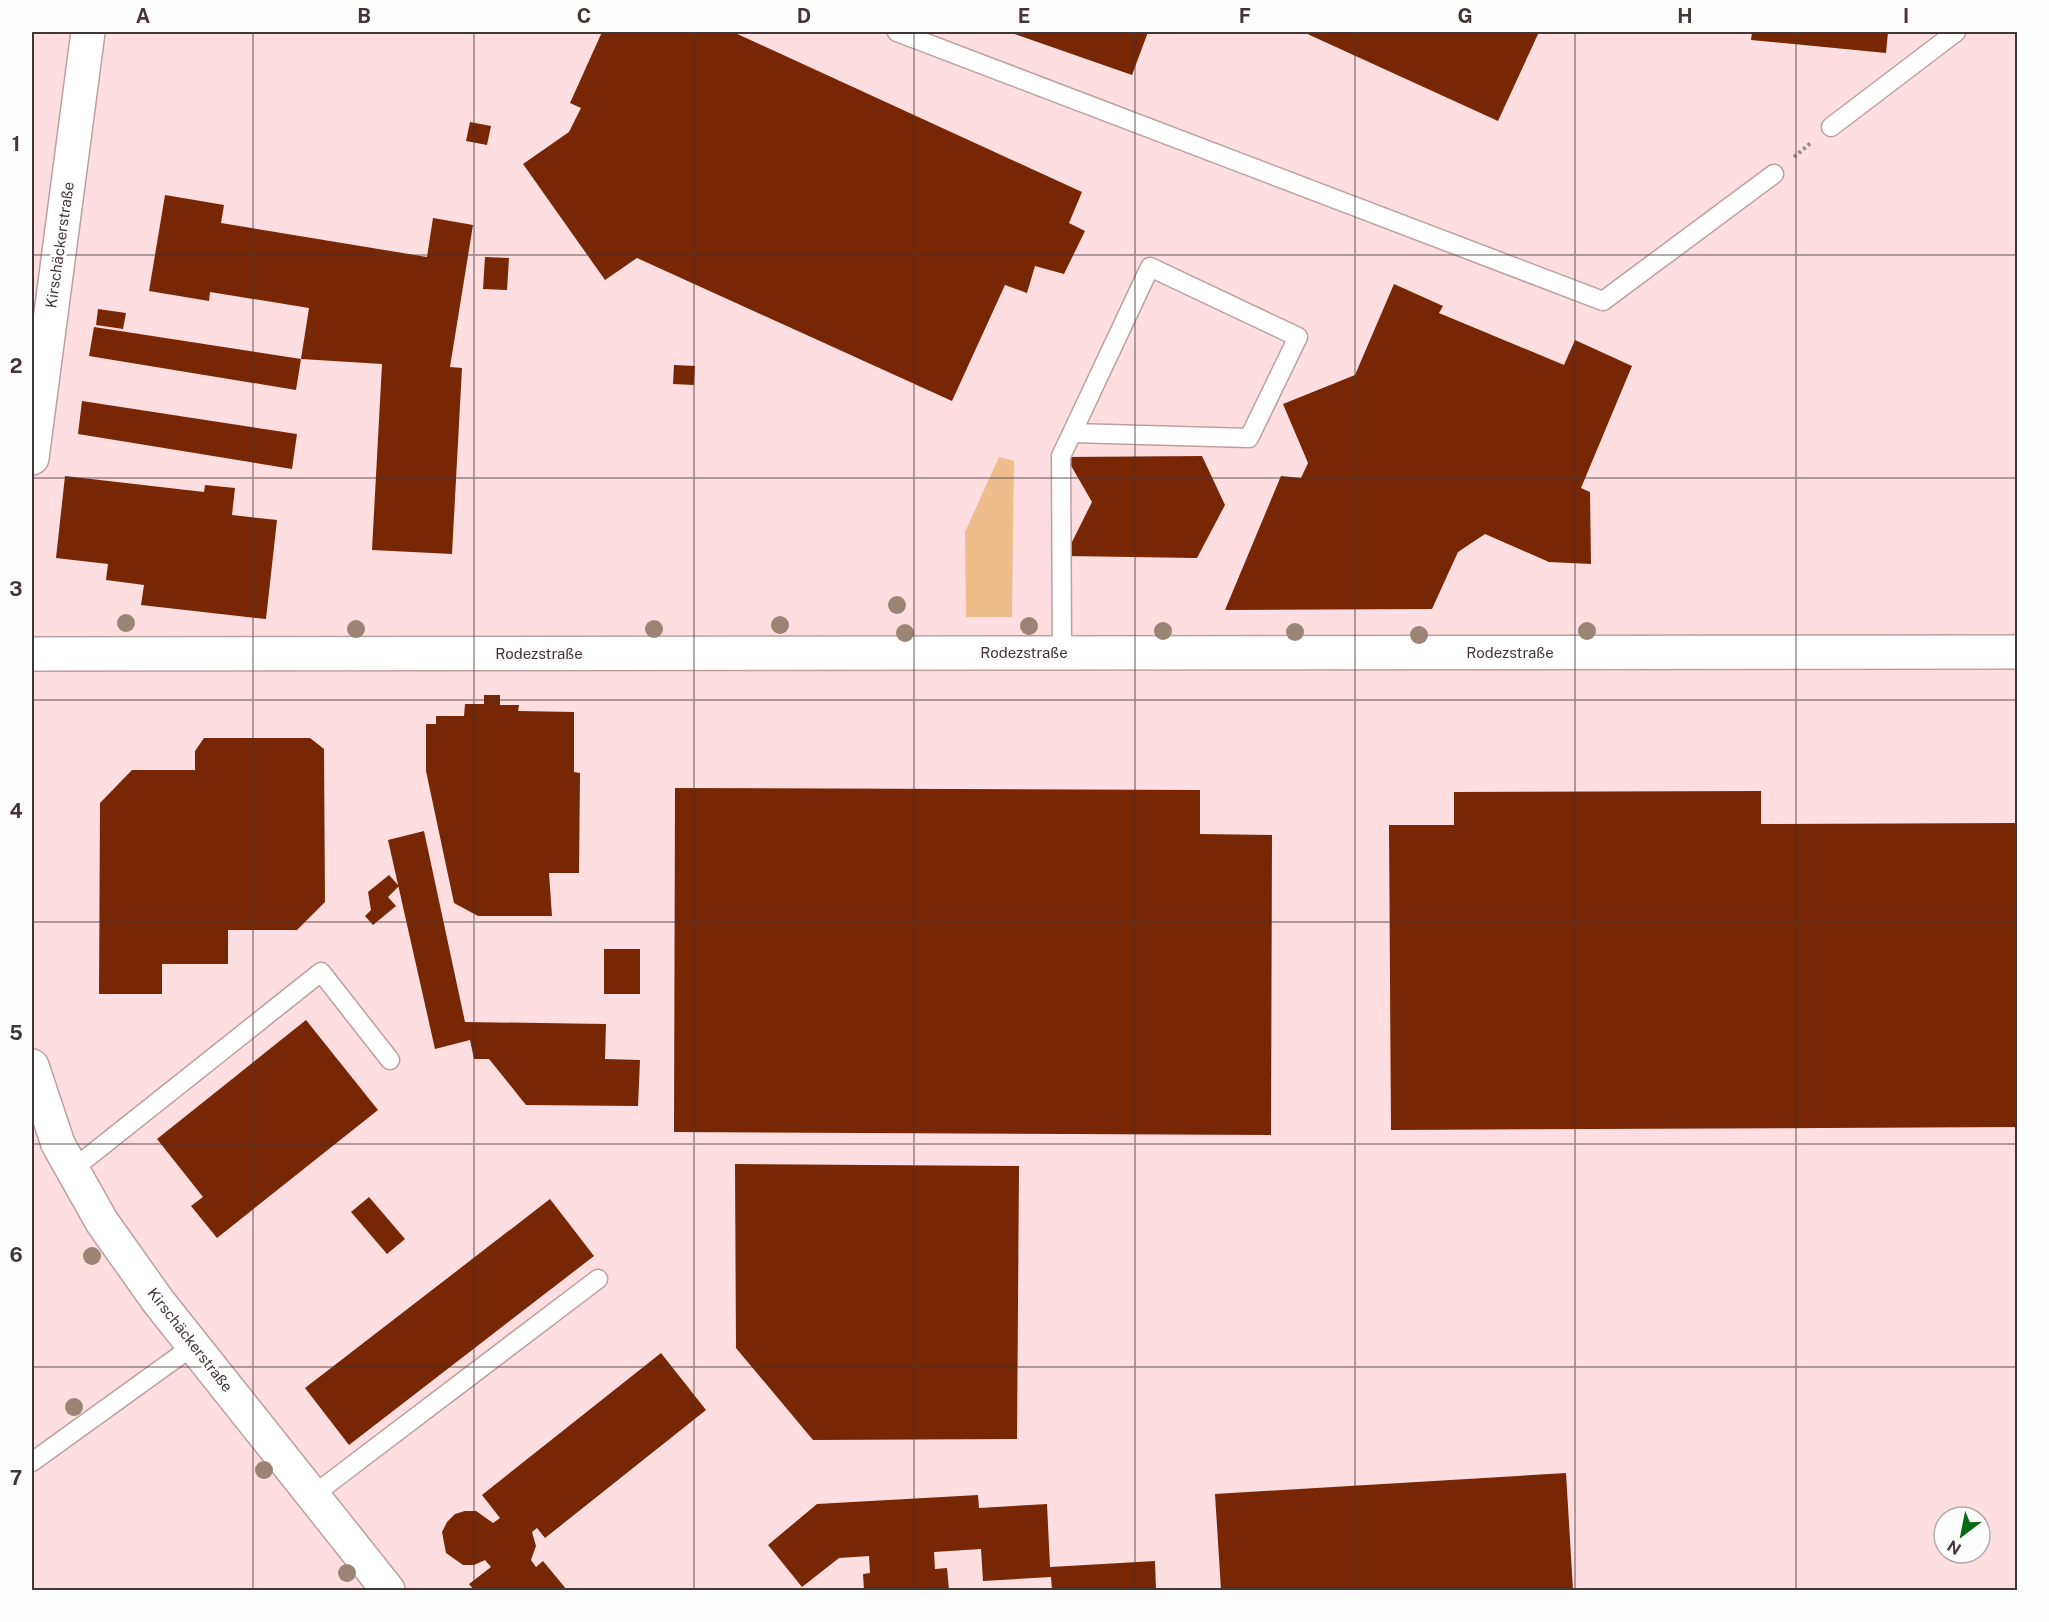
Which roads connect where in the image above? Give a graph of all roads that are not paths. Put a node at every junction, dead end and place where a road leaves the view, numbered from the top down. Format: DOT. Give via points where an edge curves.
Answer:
graph roads {
  1 [pos="88,32"];
  2 [pos="897,32"];
  3 [pos="1956,32"];
  4 [pos="1831,127"];
  5 [pos="1774,174"];
  6 [pos="1072,433"];
  7 [pos="32,458"];
  8 [pos="2018,652"];
  9 [pos="1062,653"];
  10 [pos="32,654"];
  11 [pos="390,1060"];
  12 [pos="32,1066"];
  13 [pos="73,1169"];
  14 [pos="598,1278"];
  15 [pos="193,1346"];
  16 [pos="32,1462"];
  17 [pos="312,1496"];
  18 [pos="388,1590"];
  1 -- 7 [label="street, Kirschäckerstraße"];
  2 -- 5 [label="lane" via="1603,301"];
  3 -- 4 [label="lane"];
  6 -- 6 [label="lane" via="1150,267 1299,337 1249,438"];
  6 -- 9 [label="lane" via="1061,456"];
  8 -- 9 [label="street, Rodezstraße"];
  9 -- 10 [label="street, Rodezstraße"];
  11 -- 13 [label="lane" via="321,972"];
  12 -- 13 [label="street, Kirschäckerstraße" via="58,1144"];
  13 -- 15 [label="street, Kirschäckerstraße" via="102,1222"];
  14 -- 17 [label="lane"];
  15 -- 16 [label="lane"];
  15 -- 17 [label="street, Kirschäckerstraße"];
  17 -- 18 [label="street, Kirschäckerstraße"];
}
